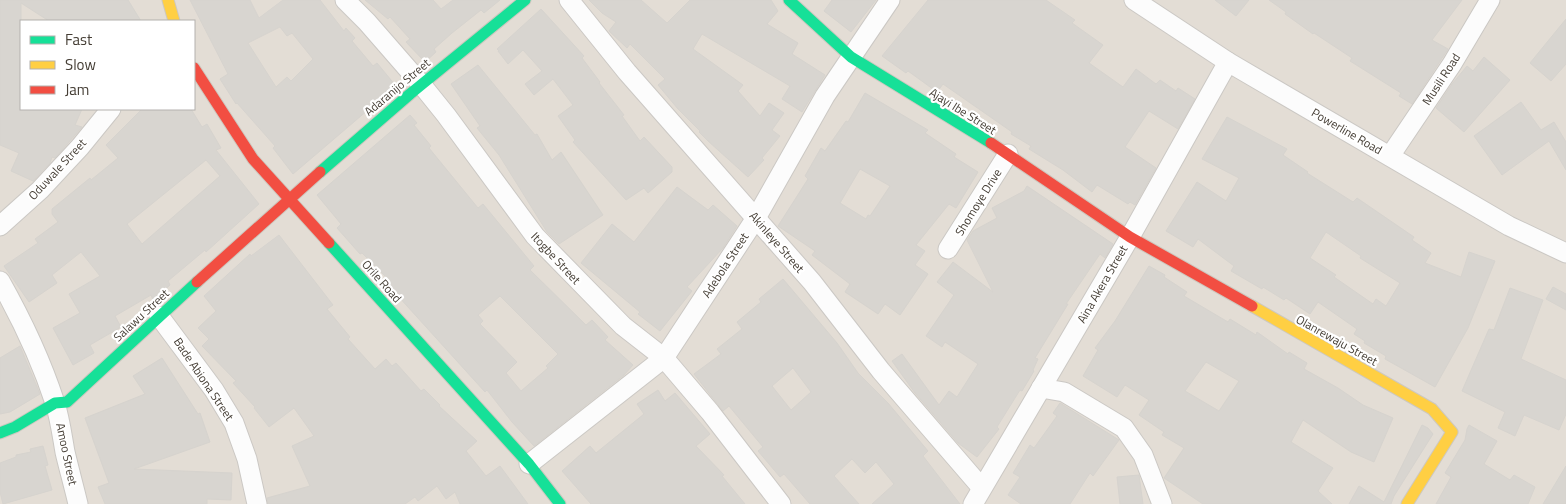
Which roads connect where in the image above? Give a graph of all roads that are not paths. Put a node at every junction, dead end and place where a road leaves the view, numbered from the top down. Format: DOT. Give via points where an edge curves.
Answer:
graph roads {
  1 [pos="168,0"];
  2 [pos="345,0"];
  3 [pos="525,0"];
  4 [pos="569,0"];
  5 [pos="788,0"];
  6 [pos="890,0"];
  7 [pos="1134,0"];
  8 [pos="1490,0"];
  9 [pos="174,20"];
  10 [pos="851,57"];
  11 [pos="1228,62"];
  12 [pos="195,70"];
  13 [pos="421,84"];
  14 [pos="110,110"];
  15 [pos="1008,154"];
  16 [pos="1390,156"];
  17 [pos="289,199"];
  18 [pos="756,218"];
  19 [pos="0,226"];
  20 [pos="1130,237"];
  21 [pos="948,249"];
  22 [pos="1566,253"];
  23 [pos="0,281"];
  24 [pos="160,316"];
  25 [pos="664,358"];
  26 [pos="1041,388"];
  27 [pos="55,403"];
  28 [pos="0,433"];
  29 [pos="529,464"];
  30 [pos="977,496"];
  31 [pos="78,504"];
  32 [pos="257,504"];
  33 [pos="560,504"];
  34 [pos="781,504"];
  35 [pos="1162,504"];
  36 [pos="1407,504"];
  1 -- 9 [label="street"];
  2 -- 13 [label="street, Itogbe Street"];
  3 -- 13 [label="street, Adaranijo Street"];
  4 -- 18 [label="street, Akinleye Street" via="627,72"];
  5 -- 10 [label="street, Ajayi Ibe Street"];
  6 -- 10 [label="street, Adebola Street"];
  7 -- 11 [label="street, Powerline Road"];
  8 -- 16 [label="street, Musili Road" via="1452,64"];
  10 -- 15 [label="street, Ajayi Ibe Street"];
  10 -- 18 [label="street, Adebola Street" via="825,96"];
  11 -- 16 [label="street, Powerline Road"];
  11 -- 20 [label="street, Aina Akera Street"];
  12 -- 17 [label="street, Orile Road" via="253,159"];
  13 -- 17 [label="street, Adaranijo Street"];
  13 -- 25 [label="street, Itogbe Street" via="535,236 623,326"];
  14 -- 19 [label="street, Oduwale Street" via="40,190"];
  15 -- 20 [label="street, Ajayi Ibe Street"];
  15 -- 21 [label="street, Shomoye Drive"];
  16 -- 22 [label="street, Powerline Road" via="1509,226"];
  17 -- 24 [label="street, Salawu Street"];
  17 -- 29 [label="street, Orile Road"];
  18 -- 25 [label="street, Adebola Street"];
  18 -- 30 [label="street, Akinleye Street" via="812,282"];
  20 -- 26 [label="street, Aina Akera Street"];
  20 -- 36 [label="street, Olanrewaju Street" via="1432,409 1452,432"];
  23 -- 27 [label="street, Amoo Street" via="19,315"];
  24 -- 27 [label="street, Salawu Street" via="79,392 66,402"];
  24 -- 32 [label="street, Bade Abiona Street" via="234,423"];
  25 -- 29 [label="street, Adebola Street"];
  25 -- 34 [label="street, Itogbe Street"];
  26 -- 30 [label="street, Aina Akera Street"];
  26 -- 35 [label="street" via="1064,392 1124,428 1143,455"];
  27 -- 28 [label="street, Salawu Street"];
  27 -- 31 [label="street, Amoo Street"];
  29 -- 33 [label="street, Orile Road"];
}
